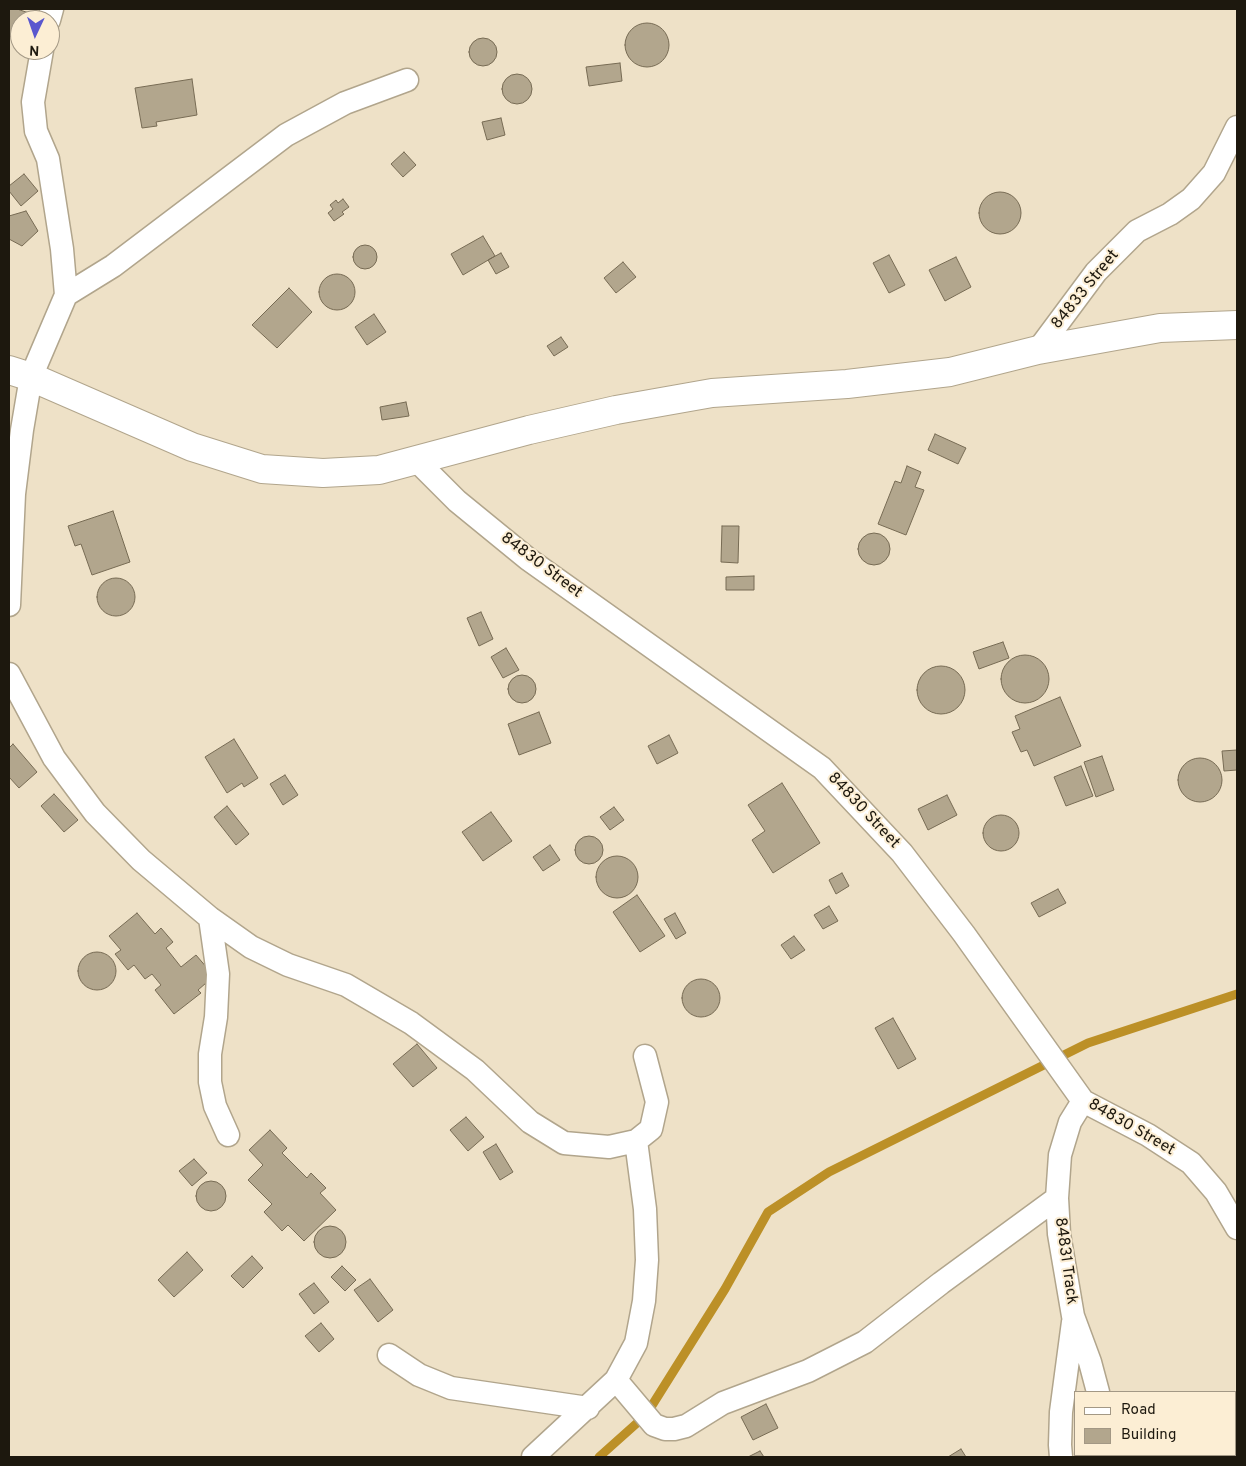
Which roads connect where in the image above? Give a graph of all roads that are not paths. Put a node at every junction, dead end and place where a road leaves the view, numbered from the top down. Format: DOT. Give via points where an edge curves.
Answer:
graph roads {
  1 [pos="40,60"];
  2 [pos="407,80"];
  3 [pos="1237,127"];
  4 [pos="66,295"];
  5 [pos="1237,325"];
  6 [pos="1038,350"];
  7 [pos="20,373"];
  8 [pos="416,460"];
  9 [pos="9,605"];
  10 [pos="9,674"];
  11 [pos="210,918"];
  12 [pos="646,1056"];
  13 [pos="1083,1101"];
  14 [pos="228,1135"];
  15 [pos="636,1141"];
  16 [pos="1057,1198"];
  17 [pos="1237,1228"];
  18 [pos="1073,1316"];
  19 [pos="389,1355"];
  20 [pos="616,1380"];
  21 [pos="1098,1391"];
  22 [pos="588,1408"];
  23 [pos="533,1457"];
  24 [pos="1061,1457"];
  1 -- 4 [label="street" via="33,102 36,131 48,159"];
  2 -- 4 [label="street" via="344,103 286,135 113,266"];
  3 -- 6 [label="street, 84833 Street" via="1214,173 1203,186 1170,214 1136,231 1096,272"];
  4 -- 7 [label="street"];
  5 -- 6 [label="street" via="1160,328"];
  6 -- 8 [label="street" via="950,372 847,384 712,393 616,410"];
  7 -- 8 [label="street" via="192,447 262,469 323,473 379,470"];
  7 -- 9 [label="street" via="22,430 14,494"];
  8 -- 13 [label="street, 84830 Street" via="457,501 528,559 822,768 902,853"];
  10 -- 11 [label="street" via="54,758 95,813 141,860"];
  11 -- 14 [label="street" via="218,974 210,1082 215,1106"];
  11 -- 15 [label="street" via="251,947 288,965 346,985 411,1023 475,1070 530,1122 564,1143 608,1147"];
  12 -- 15 [label="street" via="657,1102 651,1129"];
  13 -- 16 [label="street, 84831 Track" via="1070,1122 1060,1155"];
  13 -- 17 [label="street, 84830 Street" via="1148,1135 1190,1163 1216,1192"];
  15 -- 20 [label="street" via="646,1210 648,1260 636,1343"];
  16 -- 18 [label="street, 84831 Track" via="1059,1234"];
  16 -- 20 [label="street" via="865,1342 808,1371 722,1403 686,1426 665,1429 654,1425"];
  18 -- 21 [label="street, 84831 Track"];
  18 -- 24 [label="street" via="1061,1412"];
  19 -- 22 [label="street" via="419,1375 451,1388"];
  20 -- 22 [label="street"];
  22 -- 23 [label="street"];
}
